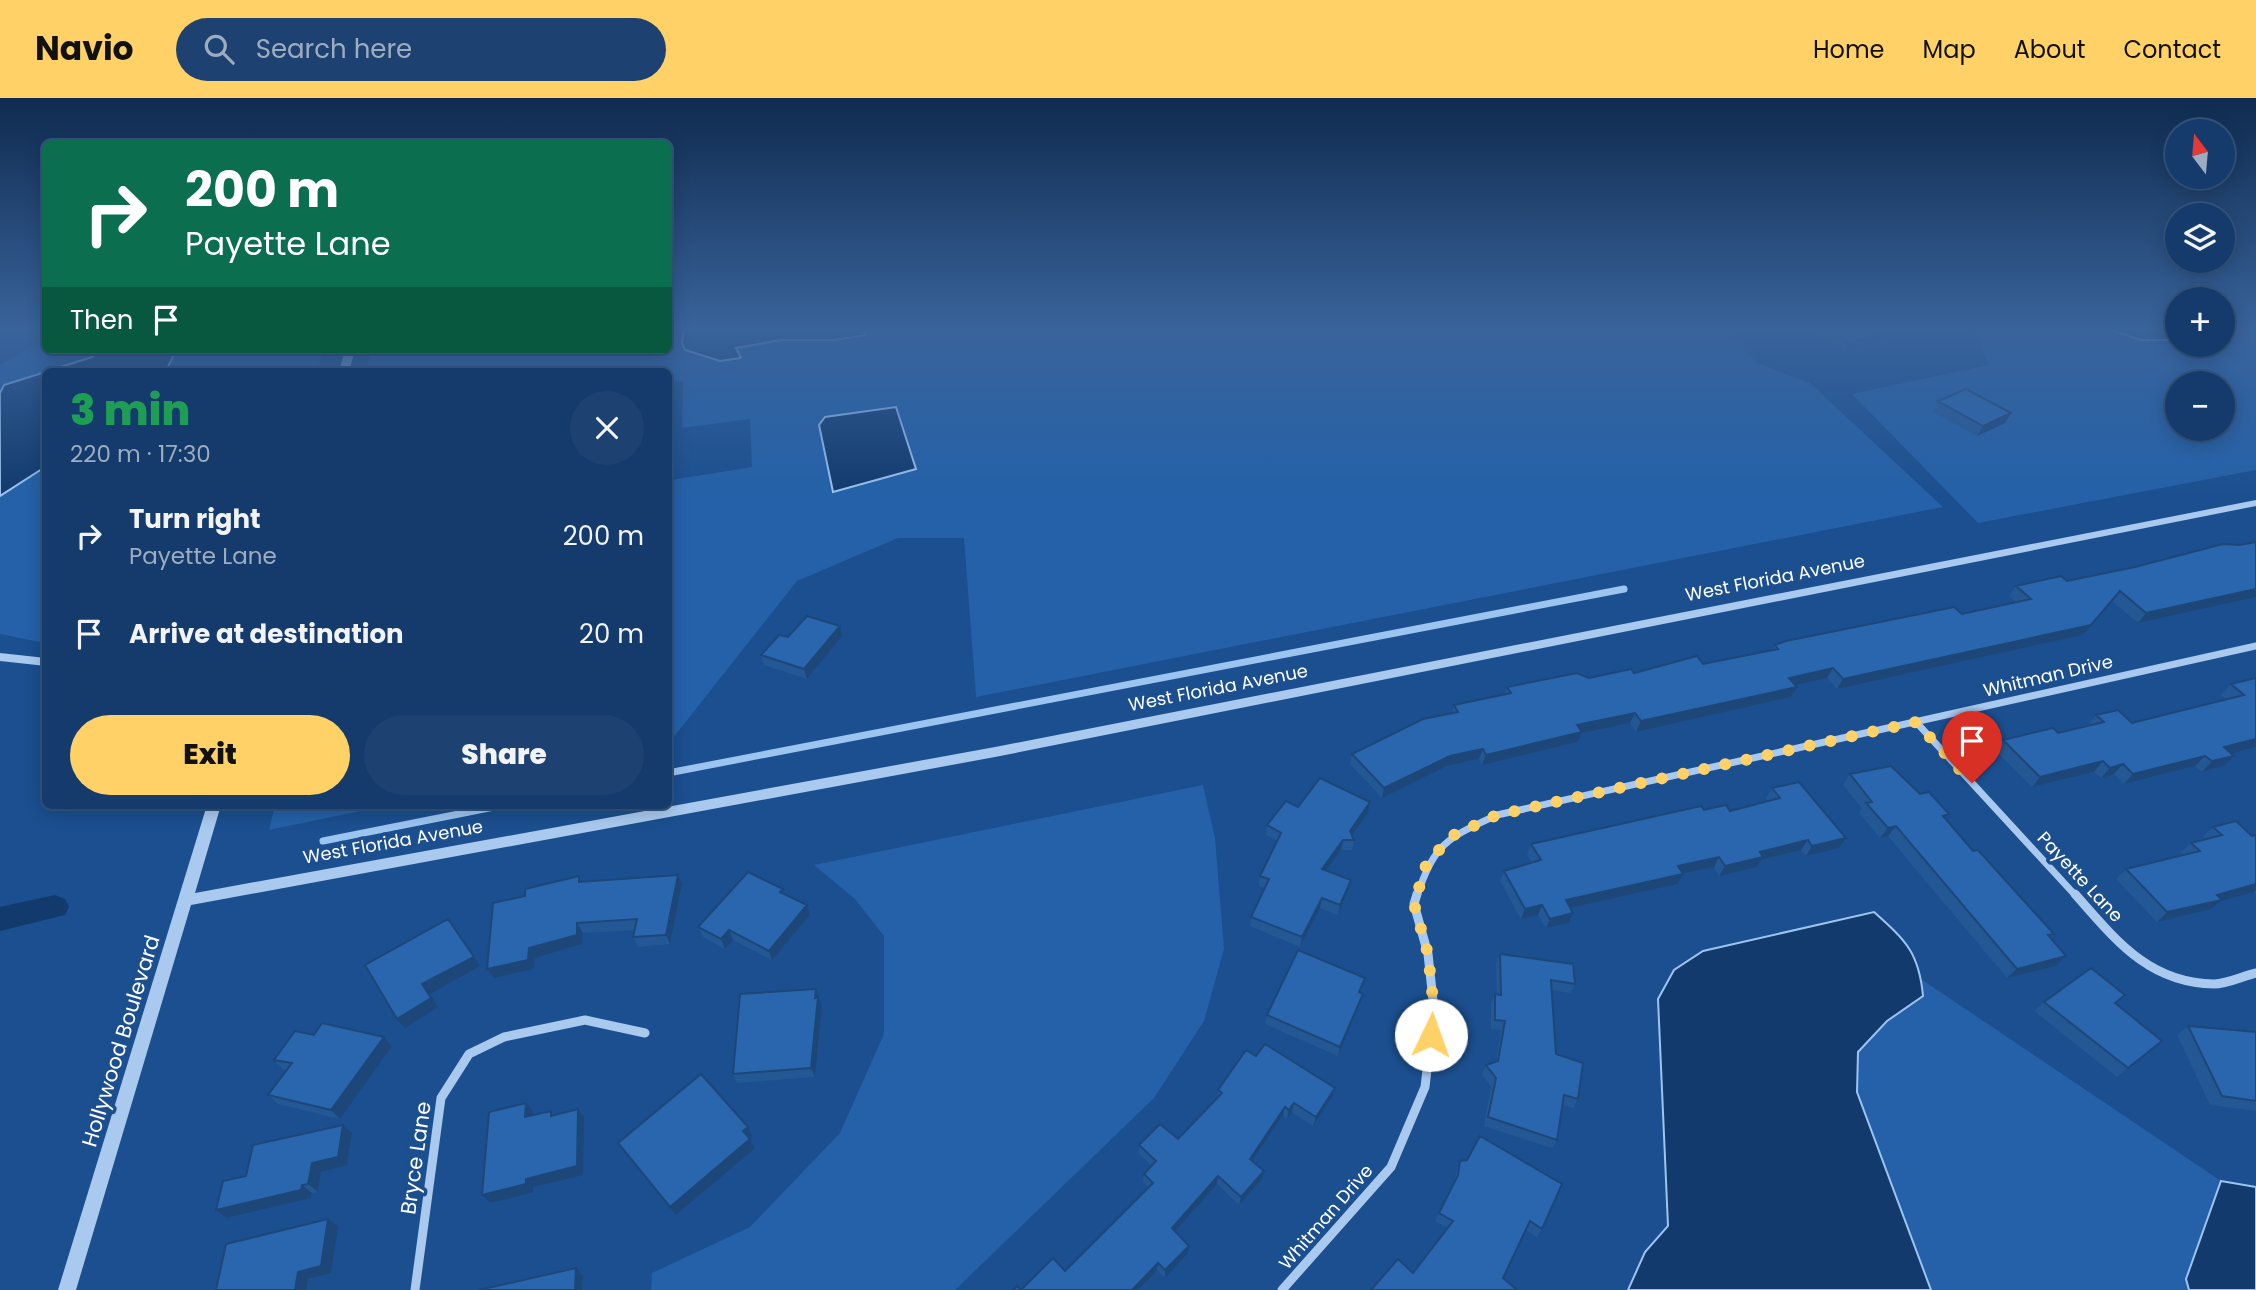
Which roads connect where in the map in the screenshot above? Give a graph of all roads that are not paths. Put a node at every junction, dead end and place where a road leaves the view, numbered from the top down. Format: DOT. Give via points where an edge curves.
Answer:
graph roads {
  1 [pos="2256,503"];
  2 [pos="2256,646"];
  3 [pos="0,657"];
  4 [pos="42,662"];
  5 [pos="1916,722"];
  6 [pos="213,809"];
  7 [pos="186,900"];
  8 [pos="2256,973"];
  9 [pos="645,1034"];
  10 [pos="67,1290"];
  11 [pos="415,1290"];
  12 [pos="1282,1290"];
  1 -- 7 [label="street, West Florida Avenue" via="995,752"];
  2 -- 5 [label="street, Whitman Drive"];
  3 -- 4 [label="street"];
  5 -- 8 [label="street, Payette Lane" via="2124,948 2164,976 2216,984"];
  5 -- 12 [label="street, Whitman Drive" via="1497,815 1454,835 1427,862 1414,904 1428,954 1434,1009 1425,1087 1391,1167"];
  6 -- 7 [label="street, Hollywood Boulevard"];
  7 -- 10 [label="street, Hollywood Boulevard"];
  9 -- 11 [label="street, Bryce Lane" via="585,1020 504,1037 469,1054 441,1098"];
}
